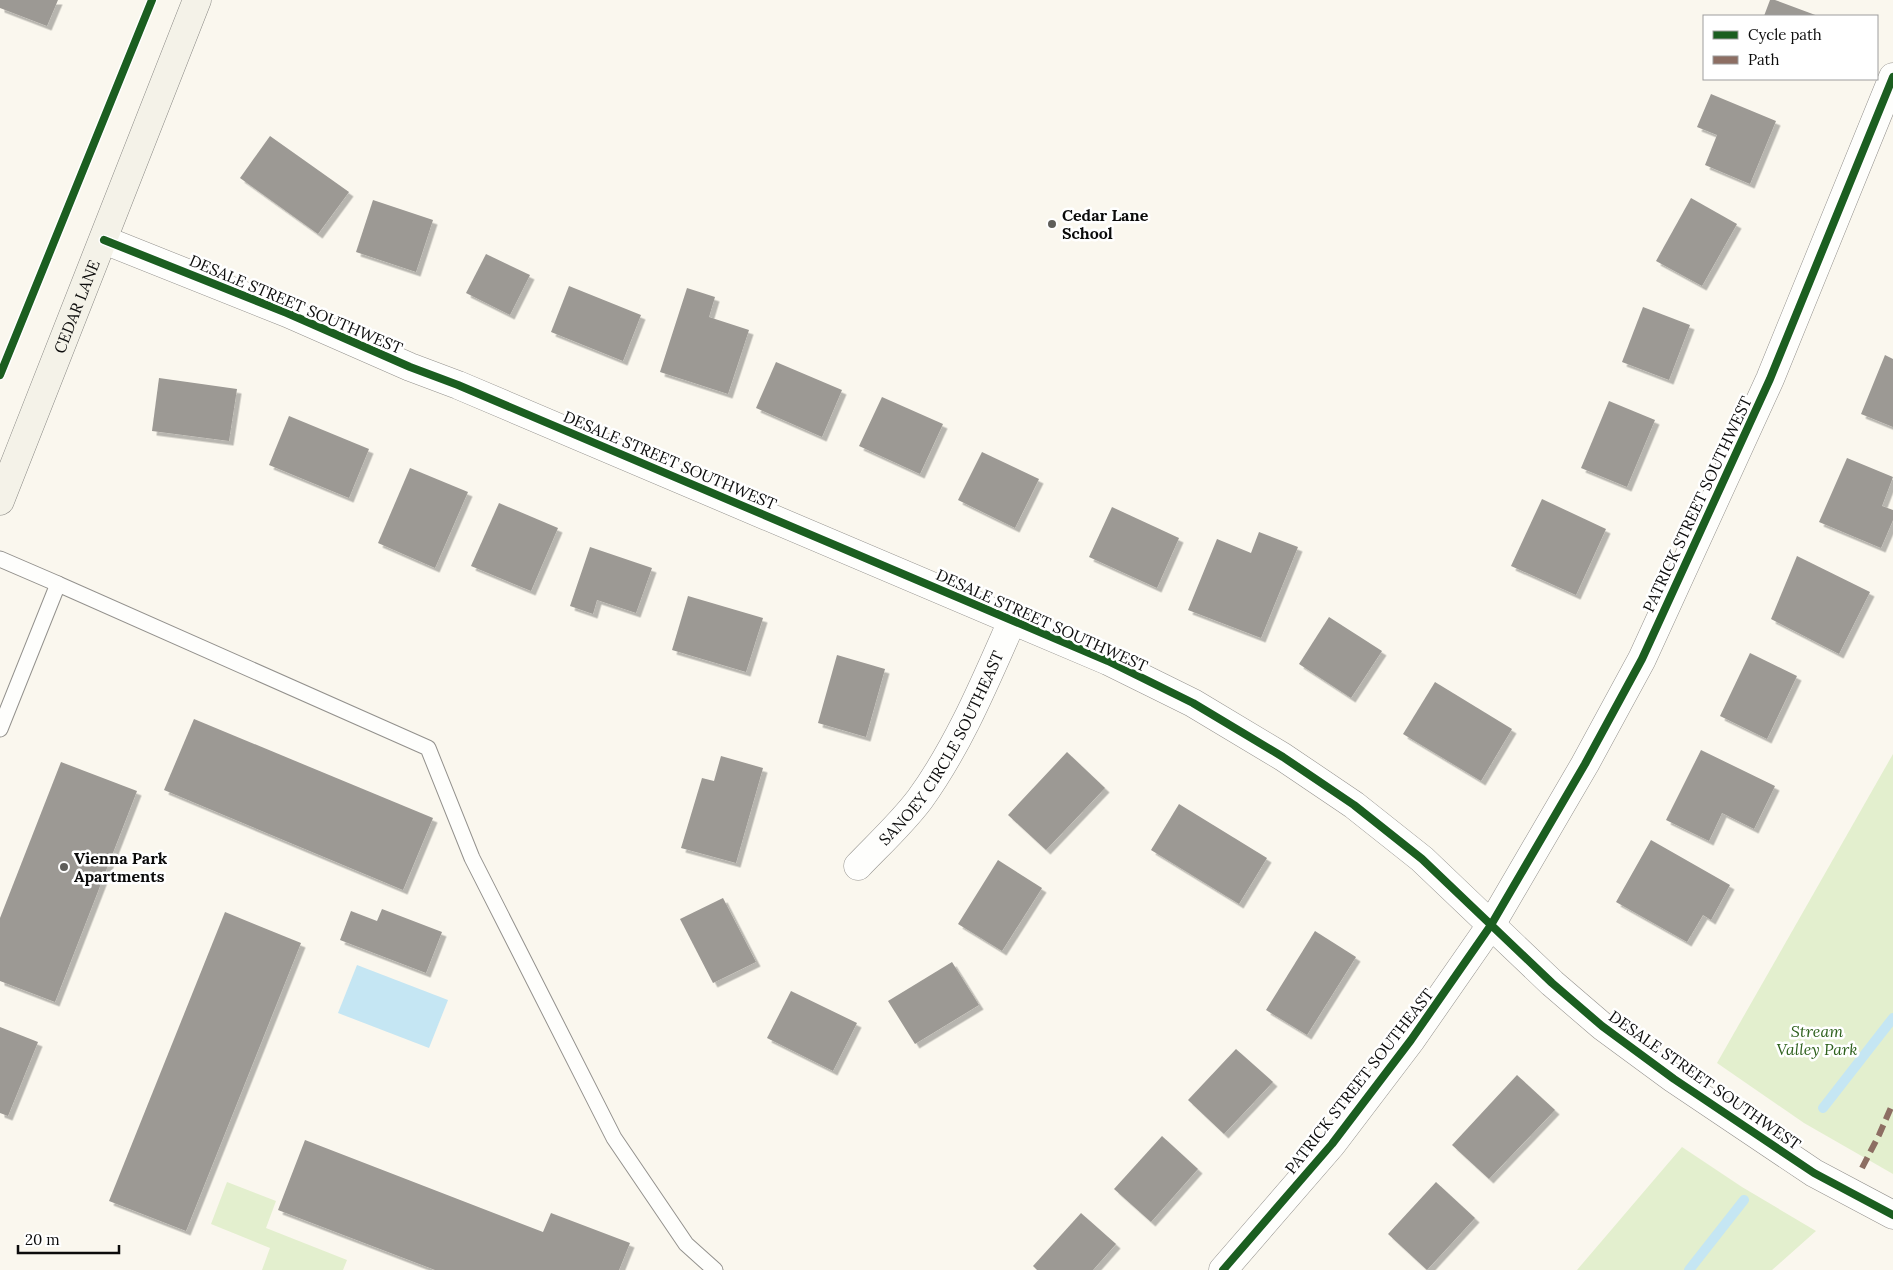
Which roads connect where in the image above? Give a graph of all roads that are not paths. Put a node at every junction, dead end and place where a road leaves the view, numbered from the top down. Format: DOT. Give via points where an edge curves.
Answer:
graph roads {
  1 [pos="198,0"];
  2 [pos="1893,77"];
  3 [pos="104,240"];
  4 [pos="0,501"];
  5 [pos="0,559"];
  6 [pos="58,584"];
  7 [pos="1012,621"];
  8 [pos="0,729"];
  9 [pos="858,866"];
  10 [pos="1492,925"];
  11 [pos="1893,1216"];
  12 [pos="715,1270"];
  13 [pos="1222,1270"];
  1 -- 3 [label="main road, CEDAR LANE"];
  2 -- 10 [label="street, PATRICK STREET SOUTHWEST" via="1770,379 1642,659"];
  3 -- 4 [label="main road, CEDAR LANE"];
  3 -- 7 [label="street, DESALE STREET SOUTHWEST" via="458,385"];
  5 -- 6 [label="lane"];
  6 -- 8 [label="lane"];
  6 -- 12 [label="lane" via="428,748 472,858 614,1138 686,1244"];
  7 -- 9 [label="street, SANOEY CIRCLE SOUTHEAST" via="950,754 919,800"];
  7 -- 10 [label="street, DESALE STREET SOUTHWEST" via="1108,661 1193,703 1283,757 1354,805 1422,859"];
  10 -- 11 [label="street, DESALE STREET SOUTHWEST" via="1602,1026 1674,1079 1814,1174"];
  10 -- 13 [label="street, PATRICK STREET SOUTHEAST" via="1332,1144"];
}
